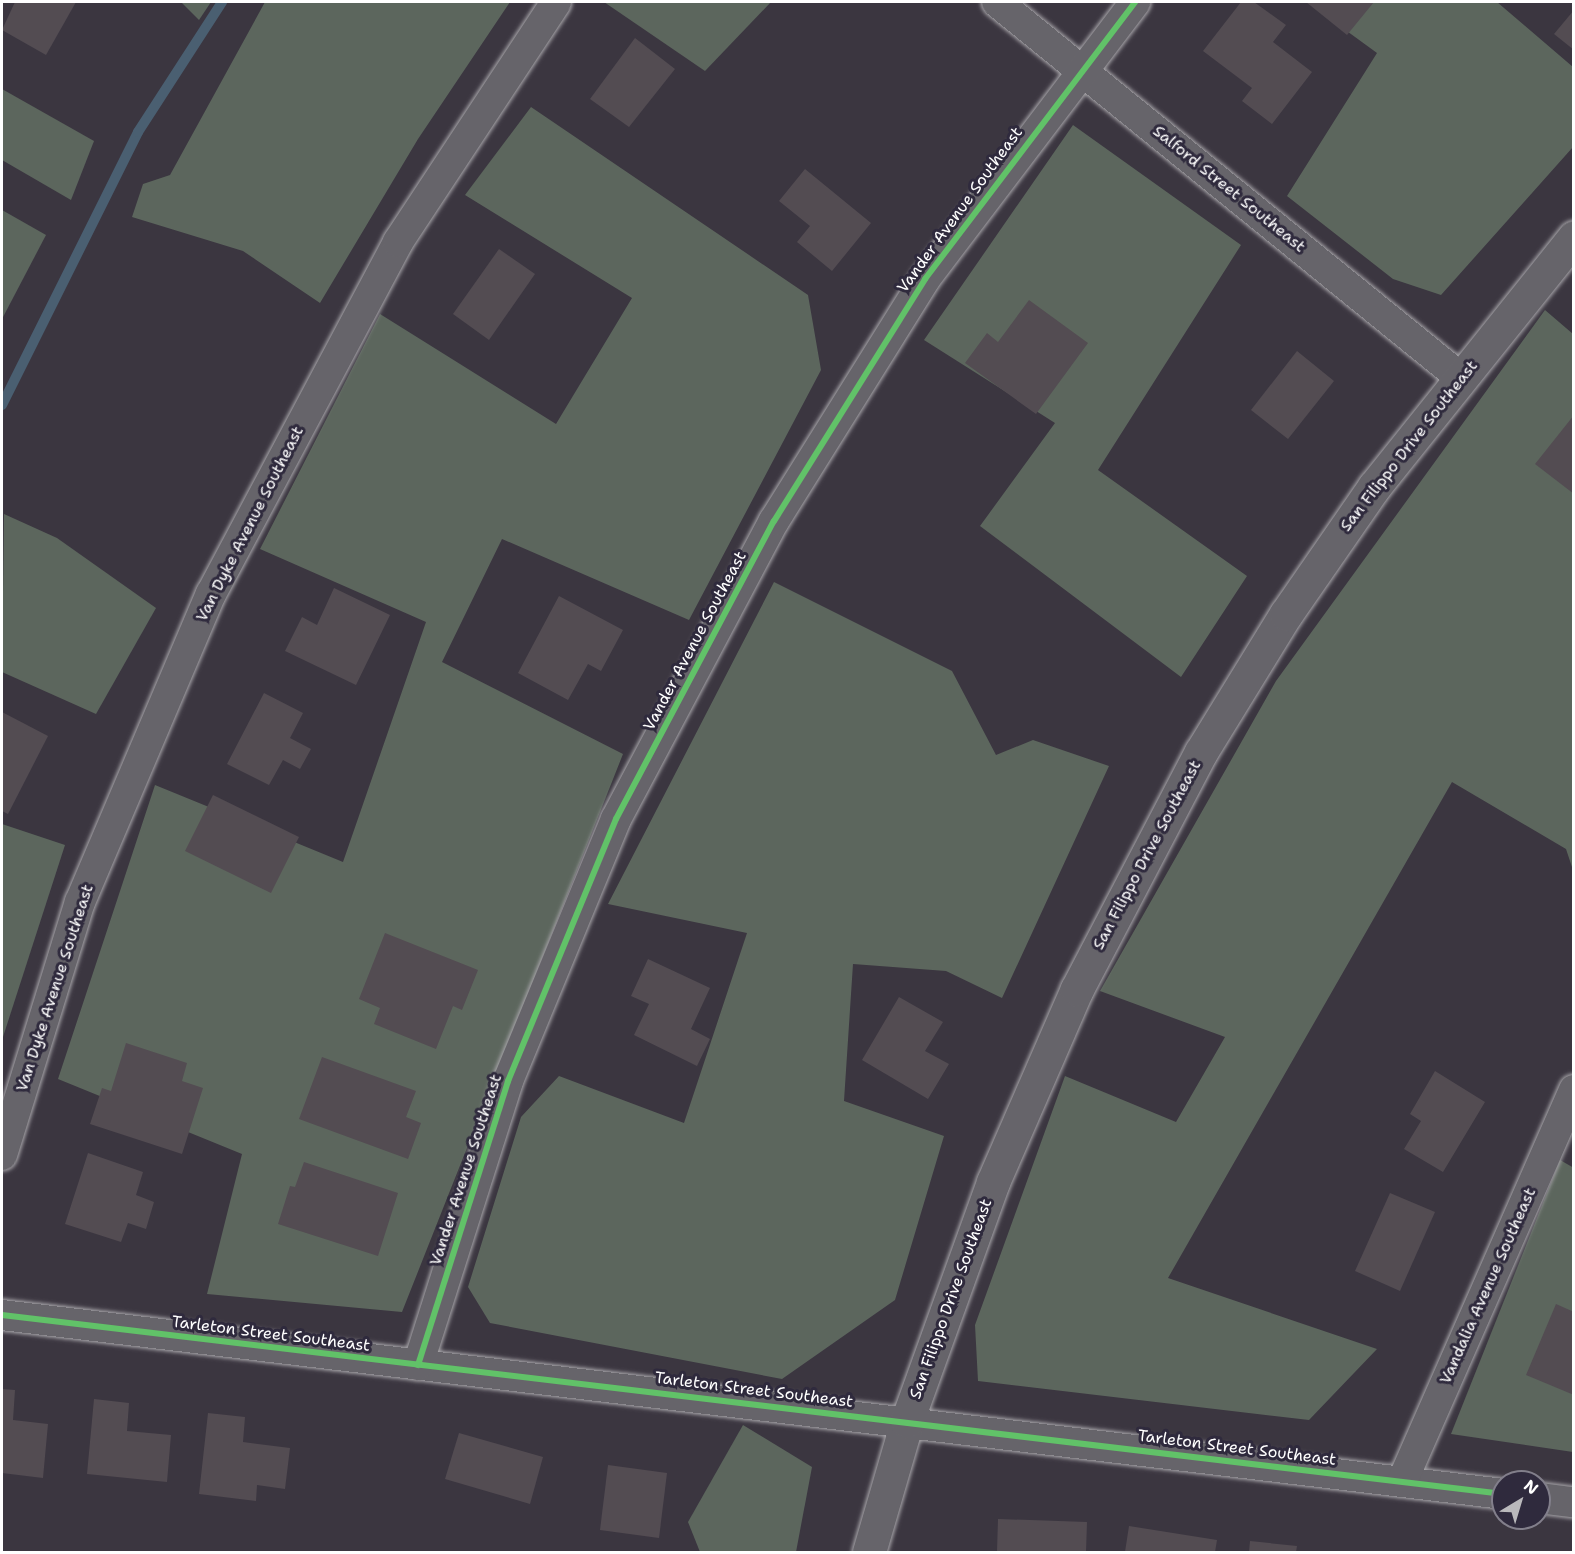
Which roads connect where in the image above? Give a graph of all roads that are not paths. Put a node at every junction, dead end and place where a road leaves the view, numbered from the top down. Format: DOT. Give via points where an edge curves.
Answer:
graph roads {
  1 [pos="556,2"];
  2 [pos="996,2"];
  3 [pos="1135,2"];
  4 [pos="1080,69"];
  5 [pos="1574,237"];
  6 [pos="1461,378"];
  7 [pos="1574,1090"];
  8 [pos="2,1155"];
  9 [pos="2,1315"];
  10 [pos="418,1365"];
  11 [pos="907,1421"];
  12 [pos="1401,1482"];
  13 [pos="1491,1493"];
  14 [pos="1551,1499"];
  15 [pos="1574,1502"];
  16 [pos="868,1552"];
  1 -- 8 [label="street, Van Dyke Avenue Southeast" via="398,242 211,594 80,902"];
  2 -- 4 [label="street, Salford Street Southeast"];
  3 -- 4 [label="street, Vander Avenue Southeast"];
  4 -- 6 [label="street, Salford Street Southeast"];
  4 -- 10 [label="street, Vander Avenue Southeast" via="925,279 774,521 616,819 508,1081"];
  5 -- 6 [label="street, San Filippo Drive Southeast"];
  6 -- 11 [label="street, San Filippo Drive Southeast" via="1374,487 1286,614 1201,752 1077,989 993,1182"];
  7 -- 12 [label="street, Vandalia Avenue Southeast"];
  9 -- 10 [label="street, Tarleton Street Southeast"];
  10 -- 11 [label="street, Tarleton Street Southeast"];
  11 -- 12 [label="street, Tarleton Street Southeast"];
  11 -- 16 [label="street, San Filippo Drive Southeast"];
  12 -- 13 [label="street, Tarleton Street Southeast"];
  14 -- 15 [label="street"];
}
